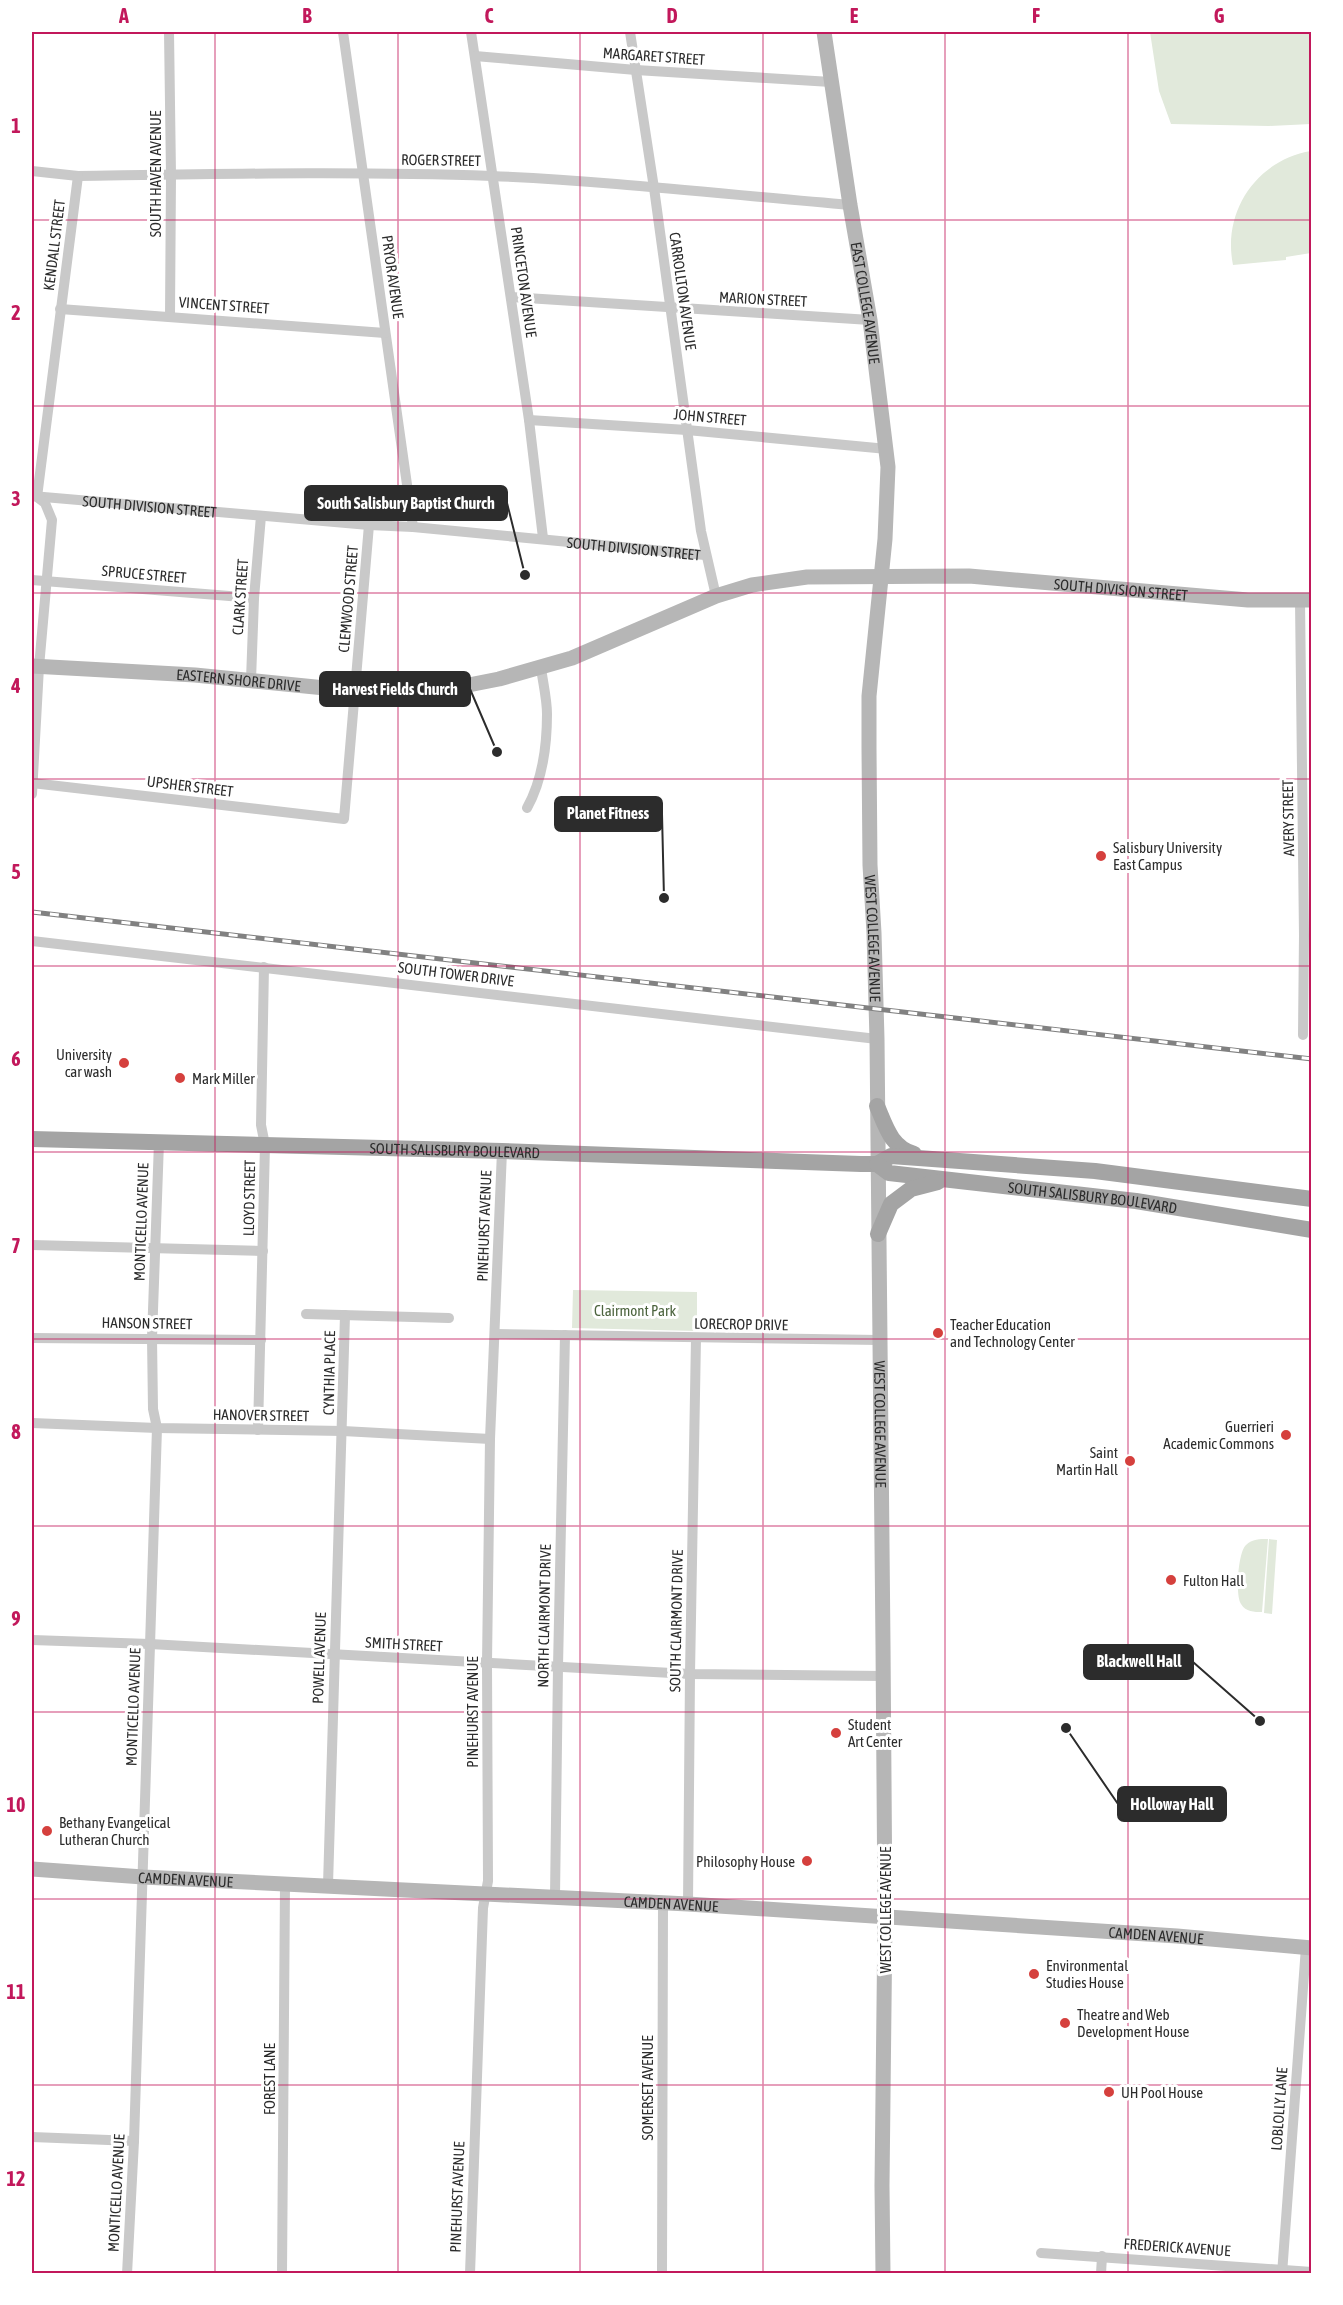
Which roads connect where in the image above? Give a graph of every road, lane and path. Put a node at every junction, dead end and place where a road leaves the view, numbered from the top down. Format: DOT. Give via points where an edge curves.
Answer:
graph roads {
  1 [pos="169,32"];
  2 [pos="343,32"];
  3 [pos="471,32"];
  4 [pos="630,32"];
  5 [pos="824,32"];
  6 [pos="475,56"];
  7 [pos="636,70"];
  8 [pos="831,82"];
  9 [pos="32,171"];
  10 [pos="364,173"];
  11 [pos="171,175"];
  12 [pos="78,176"];
  13 [pos="493,176"];
  14 [pos="654,188"];
  15 [pos="850,206"];
  16 [pos="511,297"];
  17 [pos="60,309"];
  18 [pos="670,309"];
  19 [pos="170,316"];
  20 [pos="870,320"];
  21 [pos="385,333"];
  22 [pos="529,420"];
  23 [pos="687,430"];
  24 [pos="887,449"];
  25 [pos="34,496"];
  26 [pos="261,516"];
  27 [pos="369,525"];
  28 [pos="413,526"];
  29 [pos="543,538"];
  30 [pos="705,555"];
  31 [pos="880,576"];
  32 [pos="32,580"];
  33 [pos="48,581"];
  34 [pos="716,596"];
  35 [pos="254,598"];
  36 [pos="1306,600"];
  37 [pos="35,667"];
  38 [pos="541,668"];
  39 [pos="251,681"];
  40 [pos="355,691"];
  41 [pos="32,783"];
  42 [pos="32,794"];
  43 [pos="527,808"];
  44 [pos="344,819"];
  45 [pos="1308,935"];
  46 [pos="32,941"];
  47 [pos="264,967"];
  48 [pos="1303,1035"];
  49 [pos="877,1039"];
  50 [pos="877,1106"];
  51 [pos="32,1139"];
  52 [pos="159,1142"];
  53 [pos="265,1145"];
  54 [pos="502,1151"];
  55 [pos="927,1158"];
  56 [pos="877,1164"];
  57 [pos="948,1180"];
  58 [pos="1216,1187"];
  59 [pos="1311,1199"];
  60 [pos="1137,1202"];
  61 [pos="1311,1230"];
  62 [pos="878,1234"];
  63 [pos="32,1245"];
  64 [pos="156,1248"];
  65 [pos="263,1251"];
  66 [pos="306,1314"];
  67 [pos="345,1316"];
  68 [pos="449,1318"];
  69 [pos="495,1335"];
  70 [pos="565,1335"];
  71 [pos="32,1338"];
  72 [pos="152,1338"];
  73 [pos="696,1338"];
  74 [pos="261,1340"];
  75 [pos="879,1340"];
  76 [pos="32,1423"];
  77 [pos="157,1428"];
  78 [pos="258,1430"];
  79 [pos="343,1431"];
  80 [pos="490,1439"];
  81 [pos="32,1640"];
  82 [pos="150,1644"];
  83 [pos="333,1655"];
  84 [pos="487,1663"];
  85 [pos="558,1667"];
  86 [pos="690,1674"];
  87 [pos="883,1676"];
  88 [pos="32,1869"];
  89 [pos="142,1877"];
  90 [pos="285,1884"];
  91 [pos="328,1885"];
  92 [pos="485,1894"];
  93 [pos="555,1897"];
  94 [pos="663,1903"];
  95 [pos="688,1904"];
  96 [pos="885,1916"];
  97 [pos="1309,1947"];
  98 [pos="32,2137"];
  99 [pos="134,2141"];
  100 [pos="1041,2253"];
  101 [pos="1102,2256"];
  102 [pos="1283,2272"];
  103 [pos="1311,2272"];
  104 [pos="127,2274"];
  105 [pos="282,2274"];
  106 [pos="470,2274"];
  107 [pos="662,2274"];
  108 [pos="883,2274"];
  109 [pos="1101,2274"];
  1 -- 11 [label="street, SOUTH HAVEN AVENUE"];
  2 -- 10 [label="street, PRYOR AVENUE"];
  3 -- 6 [label="street, PRINCETON AVENUE"];
  4 -- 7 [label="street, CARROLLTON AVENUE"];
  5 -- 8 [label="street, EAST COLLEGE AVENUE"];
  6 -- 7 [label="street, MARGARET STREET"];
  6 -- 13 [label="street, PRINCETON AVENUE"];
  7 -- 8 [label="street, MARGARET STREET"];
  7 -- 14 [label="street, CARROLLTON AVENUE"];
  8 -- 15 [label="street, EAST COLLEGE AVENUE"];
  9 -- 12 [label="street, ROGER STREET"];
  10 -- 11 [label="street, ROGER STREET"];
  10 -- 13 [label="street, ROGER STREET"];
  10 -- 21 [label="street, PRYOR AVENUE"];
  11 -- 12 [label="street, ROGER STREET"];
  11 -- 19 [label="street, SOUTH HAVEN AVENUE"];
  12 -- 17 [label="street, KENDALL STREET"];
  13 -- 14 [label="street, ROGER STREET"];
  13 -- 16 [label="street, PRINCETON AVENUE"];
  14 -- 15 [label="street, ROGER STREET"];
  14 -- 18 [label="street, CARROLLTON AVENUE"];
  15 -- 20 [label="street, EAST COLLEGE AVENUE"];
  16 -- 18 [label="street, MARION STREET"];
  16 -- 22 [label="street, PRINCETON AVENUE"];
  17 -- 19 [label="street, VINCENT STREET"];
  17 -- 25 [label="street, KENDALL STREET"];
  18 -- 20 [label="street, MARION STREET"];
  18 -- 23 [label="street, CARROLLTON AVENUE"];
  19 -- 21 [label="street, VINCENT STREET"];
  20 -- 24 [label="street, EAST COLLEGE AVENUE"];
  21 -- 28 [label="street, PRYOR AVENUE"];
  22 -- 23 [label="street, JOHN STREET"];
  22 -- 29 [label="street, PRINCETON AVENUE"];
  23 -- 24 [label="street, JOHN STREET"];
  23 -- 30 [label="street, CARROLLTON AVENUE"];
  24 -- 31 [label="street, EAST COLLEGE AVENUE"];
  25 -- 26 [label="street, SOUTH DIVISION STREET"];
  25 -- 33 [label="street" via="45,503 52,520"];
  26 -- 27 [label="street, SOUTH DIVISION STREET"];
  26 -- 35 [label="street, CLARK STREET"];
  27 -- 28 [label="street, SOUTH DIVISION STREET"];
  27 -- 40 [label="street, CLEMWOOD STREET"];
  28 -- 29 [label="street, SOUTH DIVISION STREET"];
  29 -- 30 [label="street, SOUTH DIVISION STREET"];
  30 -- 34 [label="street, SOUTH DIVISION STREET"];
  31 -- 34 [label="street, SOUTH DIVISION STREET" via="807,577 752,585"];
  31 -- 36 [label="street, SOUTH DIVISION STREET" via="969,576 1248,600"];
  31 -- 49 [label="street, WEST COLLEGE AVENUE" via="869,696"];
  32 -- 33 [label="street, SPRUCE STREET"];
  33 -- 35 [label="street, SPRUCE STREET"];
  33 -- 37 [label="street"];
  34 -- 38 [label="street, EASTERN SHORE DRIVE"];
  35 -- 39 [label="street, CLARK STREET"];
  36 -- 45 [label="street, AVERY STREET"];
  37 -- 39 [label="street, EASTERN SHORE DRIVE"];
  37 -- 41 [label="street"];
  38 -- 40 [label="street, EASTERN SHORE DRIVE" via="433,692"];
  38 -- 43 [label="street" via="547,713 543,757 538,784"];
  39 -- 40 [label="street, EASTERN SHORE DRIVE"];
  40 -- 44 [label="street, CLEMWOOD STREET"];
  41 -- 42 [label="street"];
  41 -- 44 [label="street, UPSHER STREET"];
  45 -- 48 [label="street, AVERY STREET"];
  46 -- 47 [label="street, SOUTH TOWER DRIVE"];
  47 -- 49 [label="street, SOUTH TOWER DRIVE"];
  47 -- 53 [label="street, LLOYD STREET" via="261,1125"];
  49 -- 50 [label="street, WEST COLLEGE AVENUE"];
  50 -- 55 [label="main road" via="897,1146"];
  50 -- 56 [label="street, WEST COLLEGE AVENUE"];
  51 -- 52 [label="main road, SOUTH SALISBURY BOULEVARD"];
  52 -- 53 [label="main road, SOUTH SALISBURY BOULEVARD"];
  52 -- 64 [label="street, MONTICELLO AVENUE"];
  53 -- 54 [label="main road, SOUTH SALISBURY BOULEVARD"];
  53 -- 65 [label="street, LLOYD STREET"];
  54 -- 56 [label="main road, SOUTH SALISBURY BOULEVARD"];
  54 -- 69 [label="street, PINEHURST AVENUE"];
  55 -- 56 [label="main road, SOUTH SALISBURY BOULEVARD" via="891,1156"];
  55 -- 58 [label="main road, SOUTH SALISBURY BOULEVARD" via="1095,1171"];
  56 -- 57 [label="main road, SOUTH SALISBURY BOULEVARD" via="889,1173"];
  56 -- 62 [label="street, WEST COLLEGE AVENUE"];
  57 -- 60 [label="main road, SOUTH SALISBURY BOULEVARD"];
  57 -- 62 [label="main road" via="911,1189 891,1204"];
  58 -- 59 [label="main road, SOUTH SALISBURY BOULEVARD"];
  58 -- 60 [label="main road" via="1191,1194 1146,1188 1138,1191"];
  60 -- 61 [label="main road, SOUTH SALISBURY BOULEVARD"];
  62 -- 75 [label="street, WEST COLLEGE AVENUE"];
  63 -- 64 [label="street"];
  64 -- 65 [label="street"];
  64 -- 72 [label="street, MONTICELLO AVENUE"];
  65 -- 74 [label="street, LLOYD STREET"];
  66 -- 67 [label="street, CYNTHIA PLACE"];
  67 -- 68 [label="street, CYNTHIA PLACE"];
  67 -- 79 [label="street, CYNTHIA PLACE"];
  69 -- 70 [label="street, LORECROP DRIVE"];
  69 -- 80 [label="street, PINEHURST AVENUE"];
  70 -- 73 [label="street, LORECROP DRIVE"];
  70 -- 85 [label="street, NORTH CLAIRMONT DRIVE"];
  71 -- 72 [label="street, HANSON STREET"];
  72 -- 74 [label="street, HANSON STREET"];
  72 -- 77 [label="street, MONTICELLO AVENUE"];
  73 -- 75 [label="street, LORECROP DRIVE"];
  73 -- 86 [label="street, SOUTH CLAIRMONT DRIVE"];
  74 -- 78 [label="street, LLOYD STREET"];
  75 -- 87 [label="street, WEST COLLEGE AVENUE"];
  76 -- 77 [label="street, HANOVER STREET"];
  77 -- 78 [label="street, HANOVER STREET"];
  77 -- 82 [label="street, MONTICELLO AVENUE"];
  78 -- 79 [label="street, HANOVER STREET"];
  79 -- 80 [label="street, HANOVER STREET"];
  79 -- 83 [label="street, POWELL AVENUE"];
  80 -- 84 [label="street, PINEHURST AVENUE"];
  81 -- 82 [label="street, SMITH STREET"];
  82 -- 83 [label="street, SMITH STREET"];
  82 -- 89 [label="street, MONTICELLO AVENUE"];
  83 -- 84 [label="street, SMITH STREET"];
  83 -- 91 [label="street, POWELL AVENUE"];
  84 -- 85 [label="street, SMITH STREET"];
  84 -- 92 [label="street, PINEHURST AVENUE"];
  85 -- 86 [label="street, SMITH STREET"];
  85 -- 93 [label="street, NORTH CLAIRMONT DRIVE"];
  86 -- 87 [label="street, SMITH STREET"];
  86 -- 95 [label="street, SOUTH CLAIRMONT DRIVE"];
  87 -- 96 [label="street, WEST COLLEGE AVENUE"];
  88 -- 89 [label="street, CAMDEN AVENUE"];
  89 -- 90 [label="street, CAMDEN AVENUE"];
  89 -- 99 [label="street, MONTICELLO AVENUE"];
  90 -- 91 [label="street, CAMDEN AVENUE"];
  90 -- 105 [label="street, FOREST LANE"];
  91 -- 92 [label="street, CAMDEN AVENUE"];
  92 -- 93 [label="street, CAMDEN AVENUE"];
  92 -- 106 [label="street, PINEHURST AVENUE"];
  93 -- 94 [label="street, CAMDEN AVENUE"];
  94 -- 95 [label="street, CAMDEN AVENUE"];
  94 -- 107 [label="street, SOMERSET AVENUE"];
  95 -- 96 [label="street, CAMDEN AVENUE"];
  96 -- 97 [label="street, CAMDEN AVENUE"];
  96 -- 108 [label="street, WEST COLLEGE AVENUE"];
  97 -- 102 [label="street, LOBLOLLY LANE"];
  98 -- 99 [label="street"];
  99 -- 104 [label="street, MONTICELLO AVENUE"];
  100 -- 101 [label="street, FREDERICK AVENUE"];
  101 -- 102 [label="street, FREDERICK AVENUE"];
  101 -- 109 [label="street"];
  102 -- 103 [label="street, FREDERICK AVENUE"];
}
